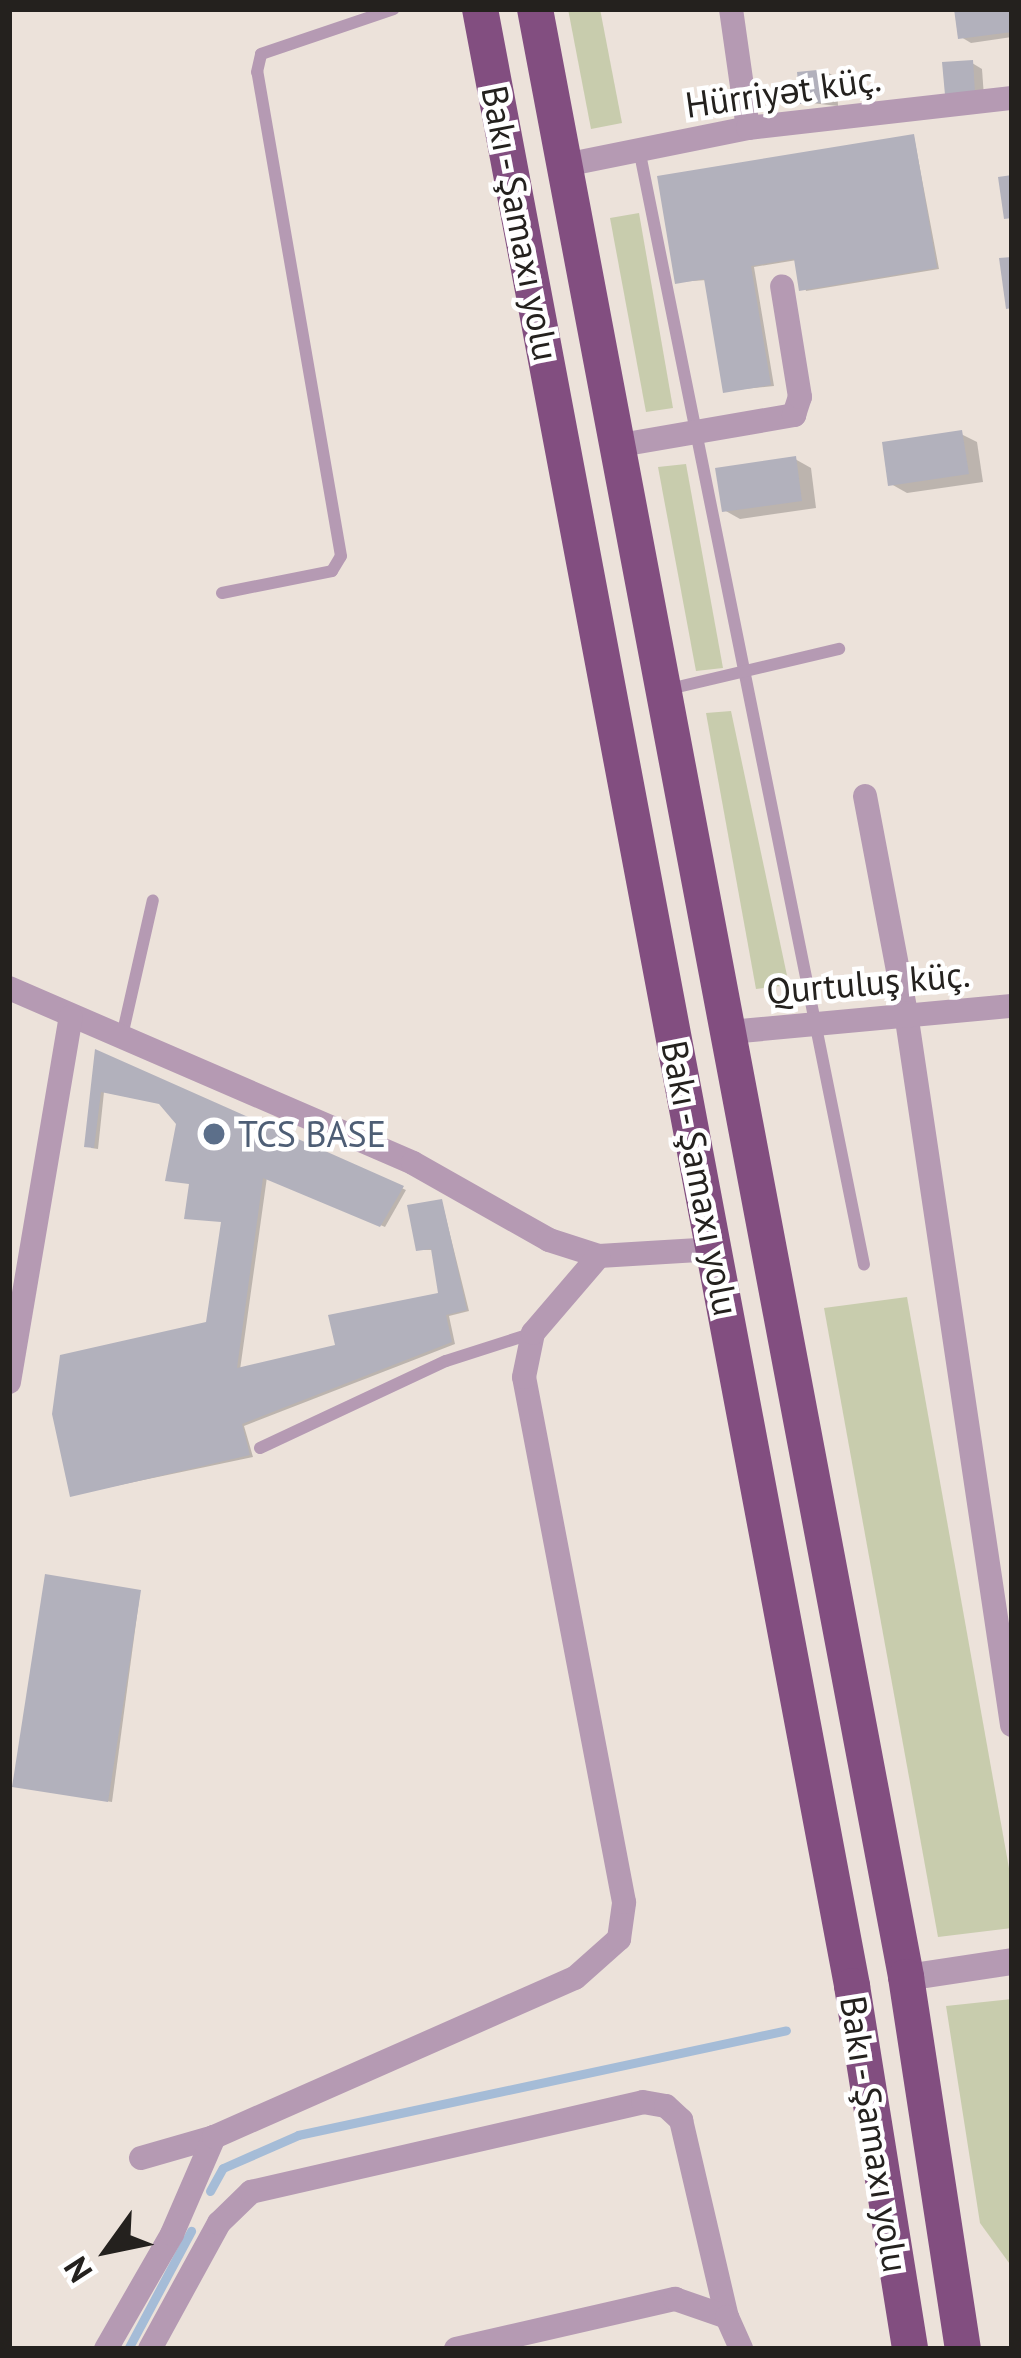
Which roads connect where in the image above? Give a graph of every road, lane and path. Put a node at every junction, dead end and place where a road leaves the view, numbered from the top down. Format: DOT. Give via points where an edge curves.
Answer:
graph roads {
  1 [pos="394,9"];
  2 [pos="480,9"];
  3 [pos="535,9"];
  4 [pos="731,9"];
  5 [pos="1012,98"];
  6 [pos="748,128"];
  7 [pos="639,148"];
  8 [pos="565,165"];
  9 [pos="782,286"];
  10 [pos="695,434"];
  11 [pos="615,446"];
  12 [pos="222,593"];
  13 [pos="839,649"];
  14 [pos="749,675"];
  15 [pos="664,690"];
  16 [pos="865,796"];
  17 [pos="152,900"];
  18 [pos="9,988"];
  19 [pos="1012,1006"];
  20 [pos="906,1013"];
  21 [pos="71,1017"];
  22 [pos="814,1020"];
  23 [pos="730,1032"];
  24 [pos="122,1036"];
  25 [pos="715,1249"];
  26 [pos="599,1256"];
  27 [pos="864,1265"];
  28 [pos="533,1333"];
  29 [pos="9,1382"];
  30 [pos="260,1448"];
  31 [pos="1012,1724"];
  32 [pos="1012,1961"];
  33 [pos="906,1977"];
  34 [pos="214,2137"];
  35 [pos="141,2158"];
  36 [pos="185,2207"];
  37 [pos="219,2223"];
  38 [pos="727,2317"];
  39 [pos="106,2349"];
  40 [pos="150,2349"];
  41 [pos="456,2349"];
  42 [pos="741,2349"];
  43 [pos="910,2349"];
  44 [pos="963,2349"];
  1 -- 12 [label="lane" via="261,54 257,72 341,556 332,571"];
  2 -- 25 [label="highway, Bakı - Şamaxı yolu"];
  3 -- 8 [label="highway, Bakı - Şamaxı yolu"];
  4 -- 6 [label="street"];
  5 -- 6 [label="street, Hürriyət küç."];
  6 -- 7 [label="street, Hürriyət küç."];
  7 -- 8 [label="street, Hürriyət küç."];
  7 -- 10 [label="lane"];
  8 -- 11 [label="highway, Bakı - Şamaxı yolu"];
  9 -- 10 [label="street" via="800,397 794,415"];
  10 -- 11 [label="street"];
  10 -- 14 [label="lane"];
  11 -- 15 [label="highway, Bakı - Şamaxı yolu"];
  13 -- 14 [label="lane"];
  14 -- 15 [label="lane"];
  14 -- 22 [label="lane"];
  15 -- 23 [label="highway, Bakı - Şamaxı yolu"];
  16 -- 20 [label="street"];
  17 -- 24 [label="lane"];
  18 -- 21 [label="street"];
  19 -- 20 [label="street, Qurtuluş küç."];
  20 -- 22 [label="street, Qurtuluş küç."];
  20 -- 31 [label="street"];
  21 -- 24 [label="street"];
  21 -- 29 [label="street"];
  22 -- 23 [label="street, Qurtuluş küç."];
  22 -- 27 [label="lane"];
  23 -- 33 [label="highway, Bakı - Şamaxı yolu"];
  24 -- 26 [label="street" via="413,1163 549,1240"];
  25 -- 26 [label="street"];
  25 -- 43 [label="highway, Bakı - Şamaxı yolu"];
  26 -- 28 [label="street"];
  28 -- 30 [label="lane" via="446,1361"];
  28 -- 34 [label="street" via="524,1377 623,1903 619,1939 575,1978"];
  32 -- 33 [label="street"];
  33 -- 44 [label="highway, Bakı - Şamaxı yolu"];
  34 -- 35 [label="street"];
  34 -- 36 [label="street"];
  36 -- 37 [label="street"];
  36 -- 39 [label="street"];
  37 -- 38 [label="street" via="272,2182 643,2102 666,2106 681,2120"];
  37 -- 40 [label="street"];
  38 -- 41 [label="street" via="674,2299"];
  38 -- 42 [label="street"];
}
